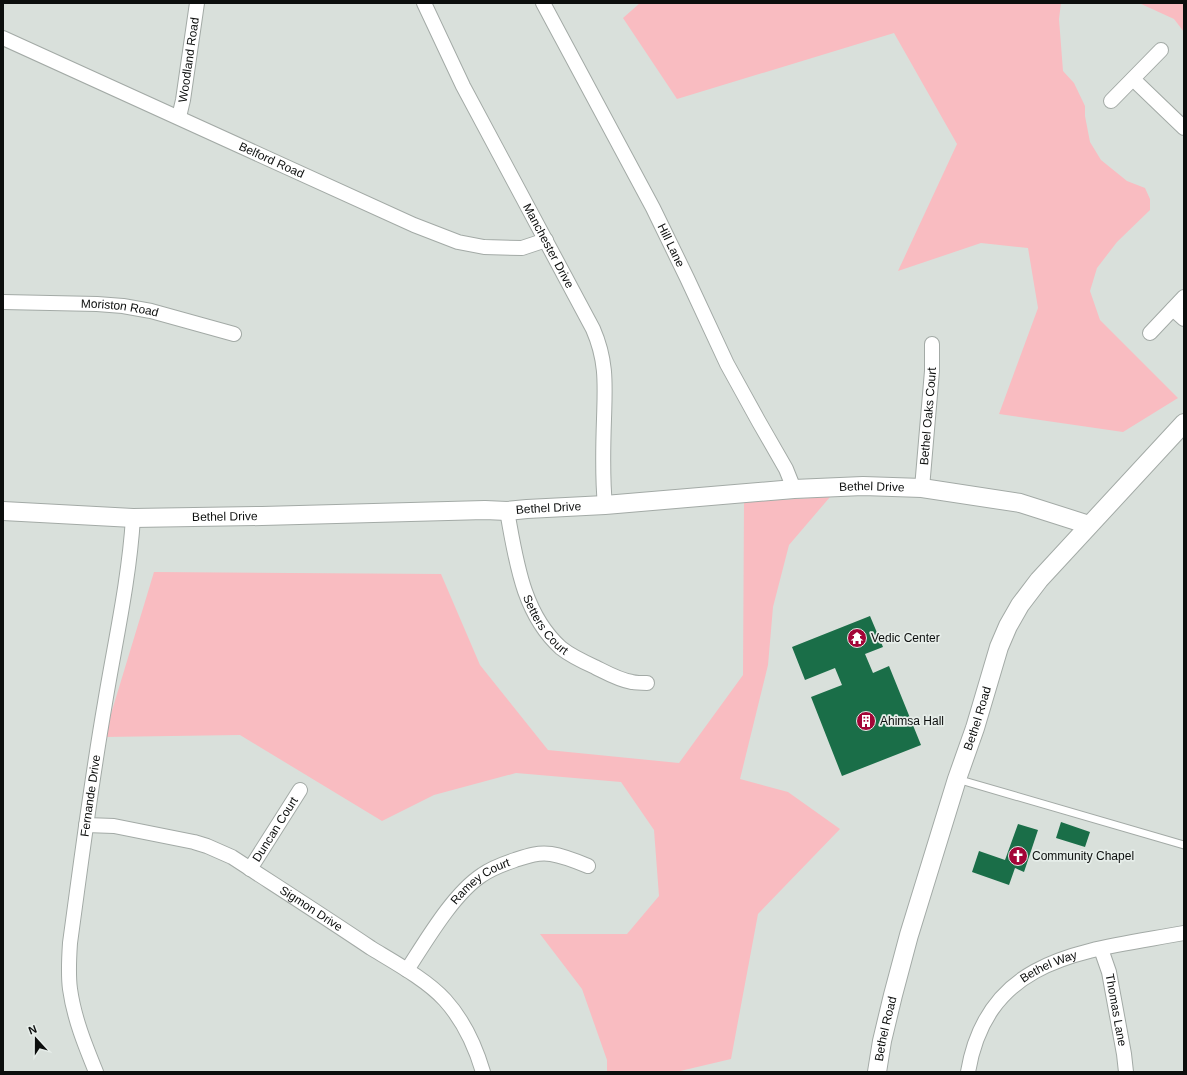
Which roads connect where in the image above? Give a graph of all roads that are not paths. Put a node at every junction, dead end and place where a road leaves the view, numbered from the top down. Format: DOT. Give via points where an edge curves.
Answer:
graph roads {
  1 [pos="197,3"];
  2 [pos="424,3"];
  3 [pos="543,3"];
  4 [pos="3,38"];
  5 [pos="1160,50"];
  6 [pos="1133,79"];
  7 [pos="1111,102"];
  8 [pos="179,117"];
  9 [pos="1184,128"];
  10 [pos="546,240"];
  11 [pos="1184,297"];
  12 [pos="3,302"];
  13 [pos="1173,309"];
  14 [pos="1184,319"];
  15 [pos="1150,333"];
  16 [pos="234,334"];
  17 [pos="932,344"];
  18 [pos="1184,423"];
  19 [pos="922,488"];
  20 [pos="794,489"];
  21 [pos="605,505"];
  22 [pos="3,511"];
  23 [pos="507,511"];
  24 [pos="133,518"];
  25 [pos="1089,526"];
  26 [pos="647,683"];
  27 [pos="957,779"];
  28 [pos="300,790"];
  29 [pos="86,825"];
  30 [pos="1184,845"];
  31 [pos="588,866"];
  32 [pos="250,869"];
  33 [pos="1184,933"];
  34 [pos="1101,949"];
  35 [pos="407,970"];
  36 [pos="96,1072"];
  37 [pos="483,1072"];
  38 [pos="876,1072"];
  39 [pos="968,1072"];
  40 [pos="1126,1072"];
  1 -- 8 [label="street, Woodland Road"];
  2 -- 10 [label="street, Manchester Drive" via="463,86"];
  3 -- 20 [label="street, Hill Lane" via="653,208 727,364 786,469"];
  4 -- 8 [label="street, Belford Road"];
  5 -- 6 [label="street"];
  6 -- 7 [label="street"];
  6 -- 9 [label="street"];
  8 -- 10 [label="street, Belford Road" via="414,225 458,242 484,247 522,248"];
  10 -- 21 [label="street, Manchester Drive" via="593,329 602,354 605,376 602,480"];
  11 -- 13 [label="street"];
  12 -- 16 [label="street, Moriston Road" via="123,306"];
  13 -- 14 [label="street"];
  13 -- 15 [label="street"];
  17 -- 19 [label="street, Bethel Oaks Court"];
  18 -- 25 [label="street, Bethel Road"];
  19 -- 20 [label="street, Bethel Drive" via="863,486"];
  19 -- 25 [label="street, Bethel Drive" via="1020,503"];
  20 -- 21 [label="street, Bethel Drive"];
  21 -- 23 [label="street, Bethel Drive"];
  22 -- 24 [label="street, Bethel Drive"];
  23 -- 24 [label="street, Bethel Drive"];
  23 -- 26 [label="street, Setters Court" via="524,589 534,613 551,637 577,659 619,679"];
  24 -- 29 [label="street, Fernande Drive" via="128,573"];
  25 -- 27 [label="street, Bethel Road" via="1039,580 1008,626 999,646"];
  27 -- 30 [label="lane"];
  27 -- 38 [label="street, Bethel Road" via="909,935"];
  28 -- 32 [label="street, Duncan Court"];
  29 -- 32 [label="street, Sigmon Drive" via="114,826 194,842 232,857"];
  29 -- 36 [label="street, Fernande Drive" via="69,966 75,1015"];
  31 -- 35 [label="street, Ramey Court" via="564,856 535,854 490,870 465,889"];
  32 -- 35 [label="street, Sigmon Drive"];
  33 -- 34 [label="street, Bethel Way"];
  34 -- 39 [label="street, Bethel Way" via="1049,964 1010,989 984,1022"];
  34 -- 40 [label="street, Thomas Lane" via="1109,972"];
  35 -- 37 [label="street, Sigmon Drive" via="439,994 458,1016 471,1039"];
}
